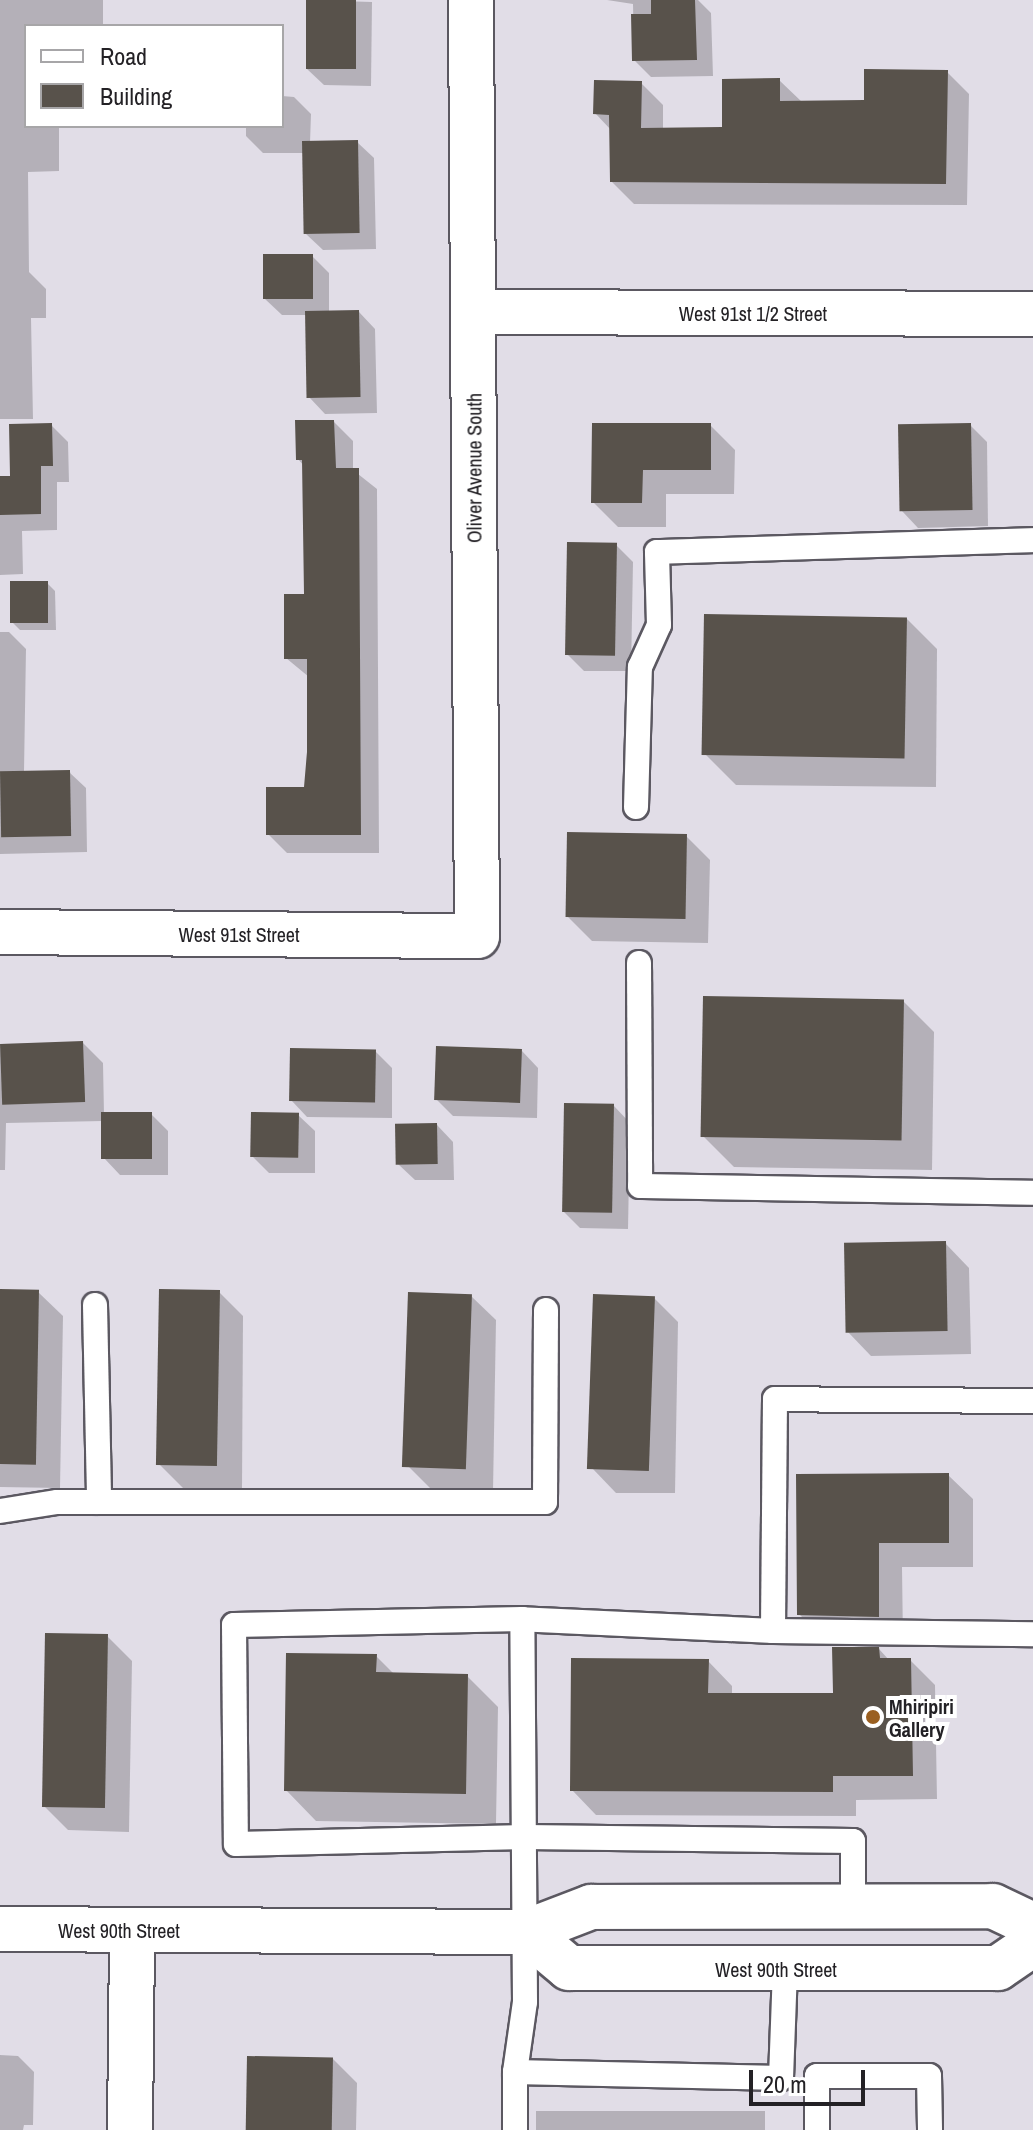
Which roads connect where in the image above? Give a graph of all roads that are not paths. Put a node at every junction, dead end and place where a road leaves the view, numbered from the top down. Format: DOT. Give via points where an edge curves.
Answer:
graph roads {
  1 [pos="471,0"];
  2 [pos="474,312"];
  3 [pos="1033,314"];
  4 [pos="1033,540"];
  5 [pos="636,807"];
  6 [pos="0,932"];
  7 [pos="477,936"];
  8 [pos="639,963"];
  9 [pos="1033,1193"];
  10 [pos="95,1305"];
  11 [pos="546,1310"];
  12 [pos="1033,1401"];
  13 [pos="99,1502"];
  14 [pos="0,1511"];
  15 [pos="522,1619"];
  16 [pos="773,1631"];
  17 [pos="1033,1634"];
  18 [pos="525,1837"];
  19 [pos="853,1908"];
  20 [pos="1033,1925"];
  21 [pos="0,1929"];
  22 [pos="132,1930"];
  23 [pos="526,1932"];
  24 [pos="1033,1944"];
  25 [pos="785,1971"];
  26 [pos="515,2072"];
  27 [pos="817,2076"];
  28 [pos="781,2078"];
  29 [pos="130,2130"];
  30 [pos="515,2130"];
  31 [pos="817,2130"];
  32 [pos="930,2130"];
  1 -- 2 [label="street, Oliver Avenue South"];
  2 -- 3 [label="street, West 91st 1/2 Street"];
  2 -- 7 [label="street, Oliver Avenue South"];
  4 -- 5 [label="lane" via="657,552 659,625 640,667"];
  6 -- 7 [label="street, West 91st Street"];
  8 -- 9 [label="lane" via="640,1186"];
  10 -- 13 [label="lane"];
  11 -- 13 [label="lane" via="545,1502"];
  12 -- 16 [label="lane" via="775,1399"];
  13 -- 14 [label="lane"];
  15 -- 16 [label="lane"];
  15 -- 18 [label="lane"];
  15 -- 18 [label="lane" via="234,1625 236,1844"];
  16 -- 17 [label="lane"];
  18 -- 19 [label="lane" via="853,1841"];
  18 -- 23 [label="lane"];
  19 -- 20 [label="street, West 90th Street" via="993,1906"];
  19 -- 23 [label="street, West 90th Street" via="591,1907"];
  21 -- 22 [label="street, West 90th Street"];
  22 -- 23 [label="street, West 90th Street"];
  22 -- 29 [label="street"];
  23 -- 25 [label="street, West 90th Street" via="569,1968"];
  23 -- 26 [label="lane" via="525,2002"];
  24 -- 25 [label="street, West 90th Street" via="998,1968"];
  25 -- 28 [label="lane"];
  26 -- 28 [label="lane"];
  26 -- 30 [label="lane"];
  27 -- 28 [label="lane"];
  27 -- 31 [label="lane"];
  27 -- 32 [label="lane" via="929,2076"];
}
